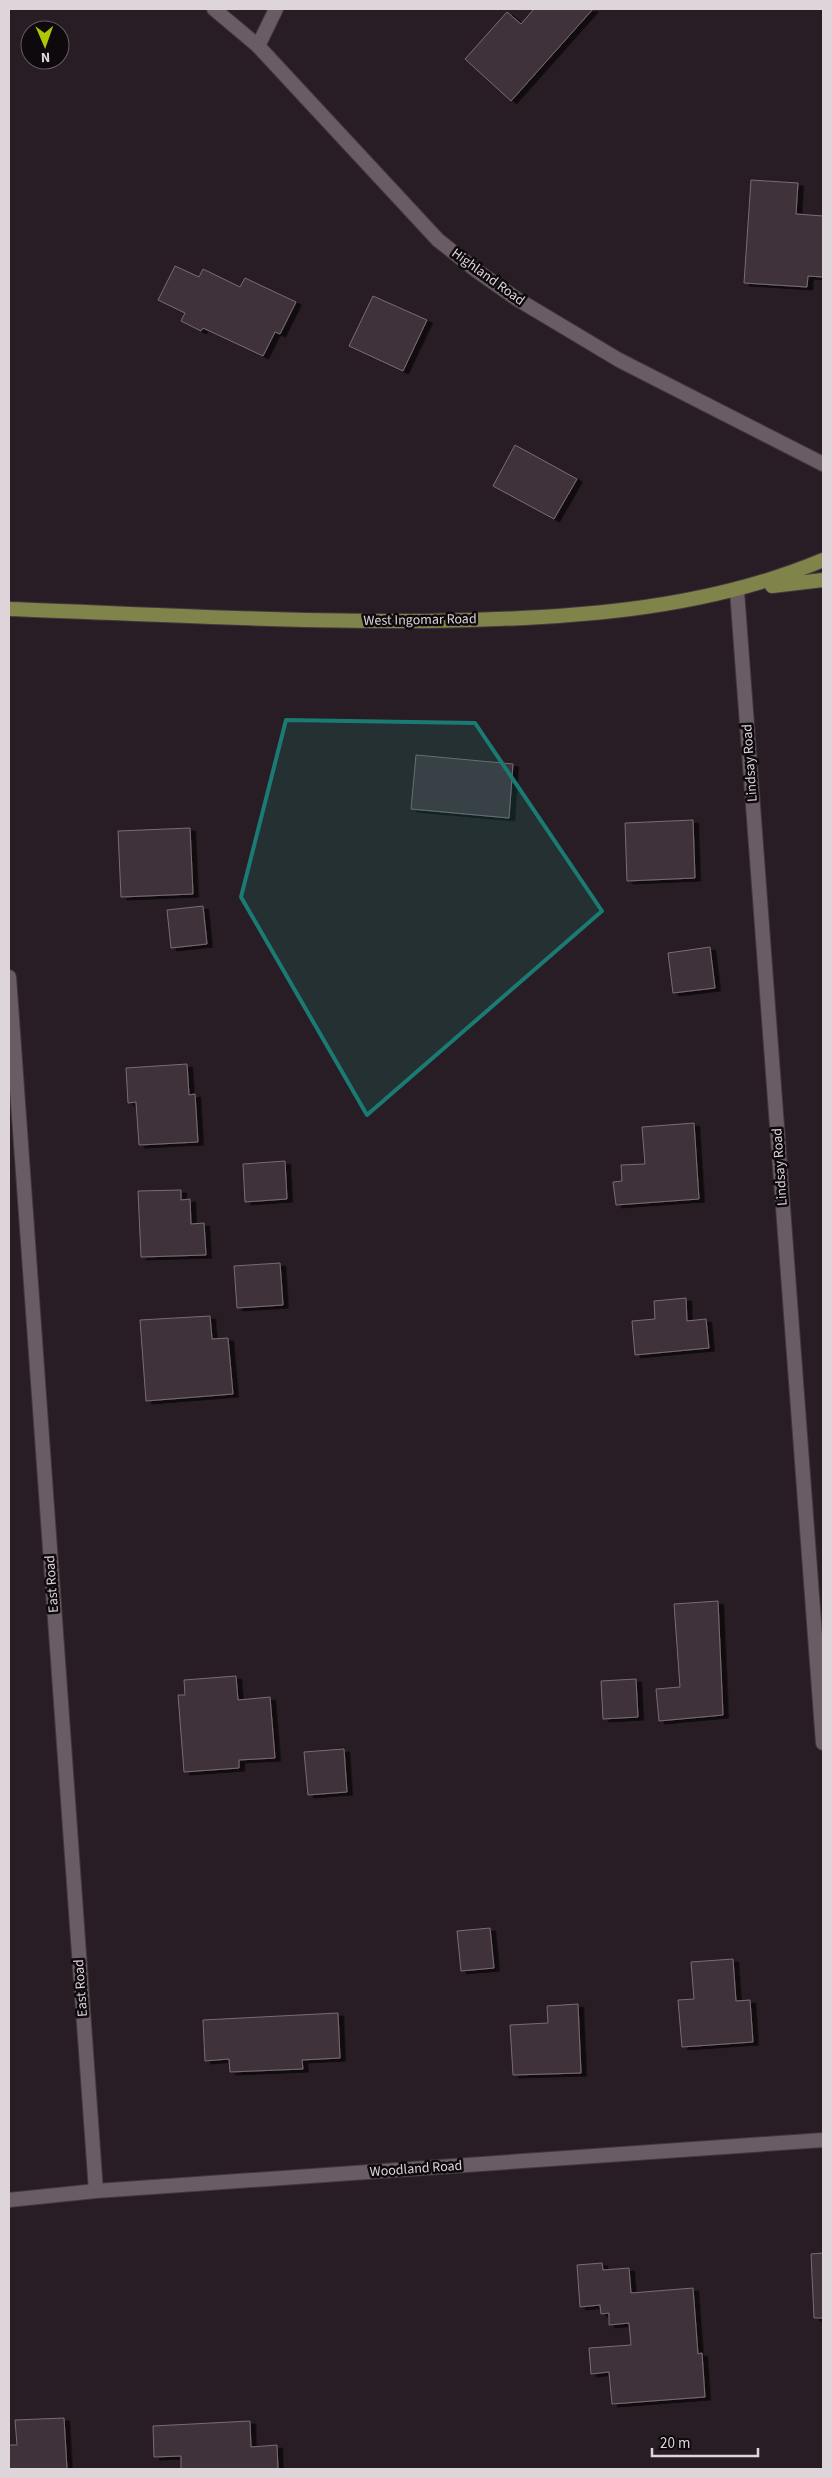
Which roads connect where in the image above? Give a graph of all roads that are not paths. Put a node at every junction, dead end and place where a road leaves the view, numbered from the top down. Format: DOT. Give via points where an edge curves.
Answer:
graph roads {
  1 [pos="214,9"];
  2 [pos="276,9"];
  3 [pos="258,46"];
  4 [pos="823,464"];
  5 [pos="823,560"];
  6 [pos="823,580"];
  7 [pos="737,590"];
  8 [pos="9,609"];
  9 [pos="9,977"];
  10 [pos="823,1743"];
  11 [pos="823,2140"];
  12 [pos="96,2191"];
  13 [pos="9,2200"];
  1 -- 3 [label="street, Highland Road"];
  2 -- 3 [label="street"];
  3 -- 4 [label="street, Highland Road" via="438,240 477,271 619,360"];
  5 -- 7 [label="main road, West Ingomar Road" via="782,577"];
  6 -- 7 [label="main road"];
  7 -- 8 [label="main road, West Ingomar Road" via="599,612 535,618 289,620"];
  7 -- 10 [label="street, Lindsay Road"];
  9 -- 12 [label="street, East Road"];
  11 -- 12 [label="street, Woodland Road"];
  12 -- 13 [label="street, Woodland Road"];
}
